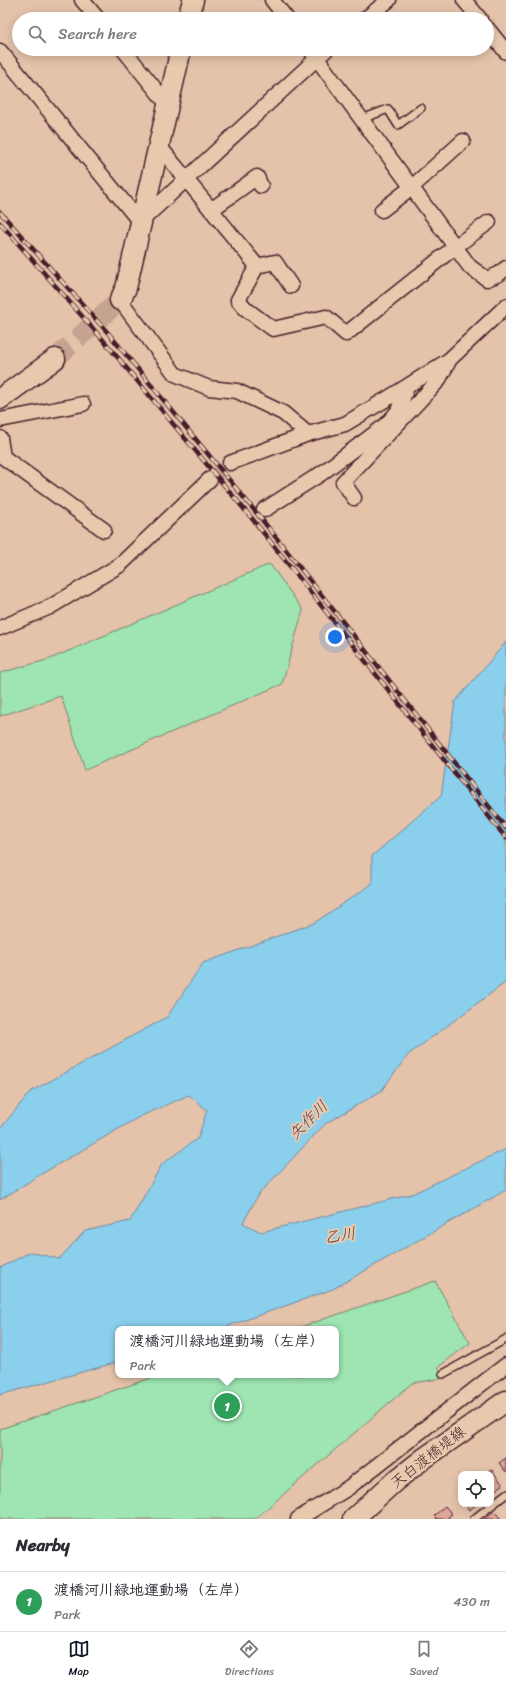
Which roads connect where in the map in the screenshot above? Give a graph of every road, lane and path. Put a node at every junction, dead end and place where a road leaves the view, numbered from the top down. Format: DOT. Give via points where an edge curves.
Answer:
graph roads {
  1 [pos="82,0"];
  2 [pos="192,0"];
  3 [pos="272,0"];
  4 [pos="389,0"];
  5 [pos="464,0"];
  6 [pos="92,12"];
  7 [pos="189,12"];
  8 [pos="281,12"];
  9 [pos="374,12"];
  10 [pos="474,12"];
  11 [pos="494,37"];
  12 [pos="0,51"];
  13 [pos="506,52"];
  14 [pos="129,56"];
  15 [pos="179,56"];
  16 [pos="314,56"];
  17 [pos="321,56"];
  18 [pos="168,105"];
  19 [pos="421,108"];
  20 [pos="362,119"];
  21 [pos="463,141"];
  22 [pos="159,146"];
  23 [pos="186,179"];
  24 [pos="261,186"];
  25 [pos="412,186"];
  26 [pos="211,210"];
  27 [pos="382,210"];
  28 [pos="140,222"];
  29 [pos="489,222"];
  30 [pos="456,246"];
  31 [pos="257,266"];
  32 [pos="506,268"];
  33 [pos="291,286"];
  34 [pos="120,300"];
  35 [pos="506,306"];
  36 [pos="55,359"];
  37 [pos="449,360"];
  38 [pos="407,387"];
  39 [pos="0,399"];
  40 [pos="83,404"];
  41 [pos="0,420"];
  42 [pos="308,434"];
  43 [pos="0,438"];
  44 [pos="230,463"];
  45 [pos="210,479"];
  46 [pos="354,498"];
  47 [pos="264,510"];
  48 [pos="104,530"];
  49 [pos="0,628"];
  50 [pos="506,1339"];
  51 [pos="506,1365"];
  52 [pos="443,1374"];
  53 [pos="506,1401"];
  54 [pos="506,1494"];
  55 [pos="298,1519"];
  56 [pos="353,1519"];
  57 [pos="474,1519"];
  1 -- 6 [label="street"];
  2 -- 7 [label="street"];
  3 -- 8 [label="street"];
  4 -- 9 [label="street"];
  5 -- 10 [label="street"];
  11 -- 13 [label="street"];
  12 -- 28 [label="street"];
  14 -- 18 [label="street"];
  15 -- 18 [label="street"];
  16 -- 23 [label="street"];
  17 -- 20 [label="street"];
  18 -- 22 [label="street"];
  19 -- 20 [label="lane" via="398,125 388,109"];
  20 -- 25 [label="street"];
  21 -- 25 [label="street"];
  22 -- 23 [label="street"];
  22 -- 28 [label="street"];
  23 -- 26 [label="street"];
  23 -- 28 [label="street"];
  24 -- 26 [label="street" via="257,177"];
  25 -- 27 [label="street"];
  25 -- 30 [label="street"];
  26 -- 31 [label="street"];
  28 -- 34 [label="street" via="126,288"];
  29 -- 30 [label="street"];
  30 -- 31 [label="street" via="346,334 326,317 273,329 246,309 238,300"];
  30 -- 32 [label="street" via="470,266 487,280"];
  31 -- 33 [label="street" via="275,262"];
  34 -- 42 [label="street" via="175,374 209,388 244,394 283,413"];
  35 -- 37 [label="street"];
  36 -- 39 [label="street"];
  37 -- 38 [label="street"];
  37 -- 46 [label="street" via="438,381 343,482"];
  38 -- 42 [label="street" via="345,424"];
  38 -- 47 [label="street" via="398,412 387,424 322,473"];
  40 -- 41 [label="street"];
  42 -- 44 [label="street"];
  43 -- 48 [label="street" via="3,457"];
  45 -- 49 [label="street" via="120,565 50,607"];
  50 -- 52 [label="lane"];
  51 -- 55 [label="street" via="348,1488"];
  53 -- 56 [label="street, 天白渡橋堤線" via="423,1459"];
  54 -- 57 [label="lane"];
}
